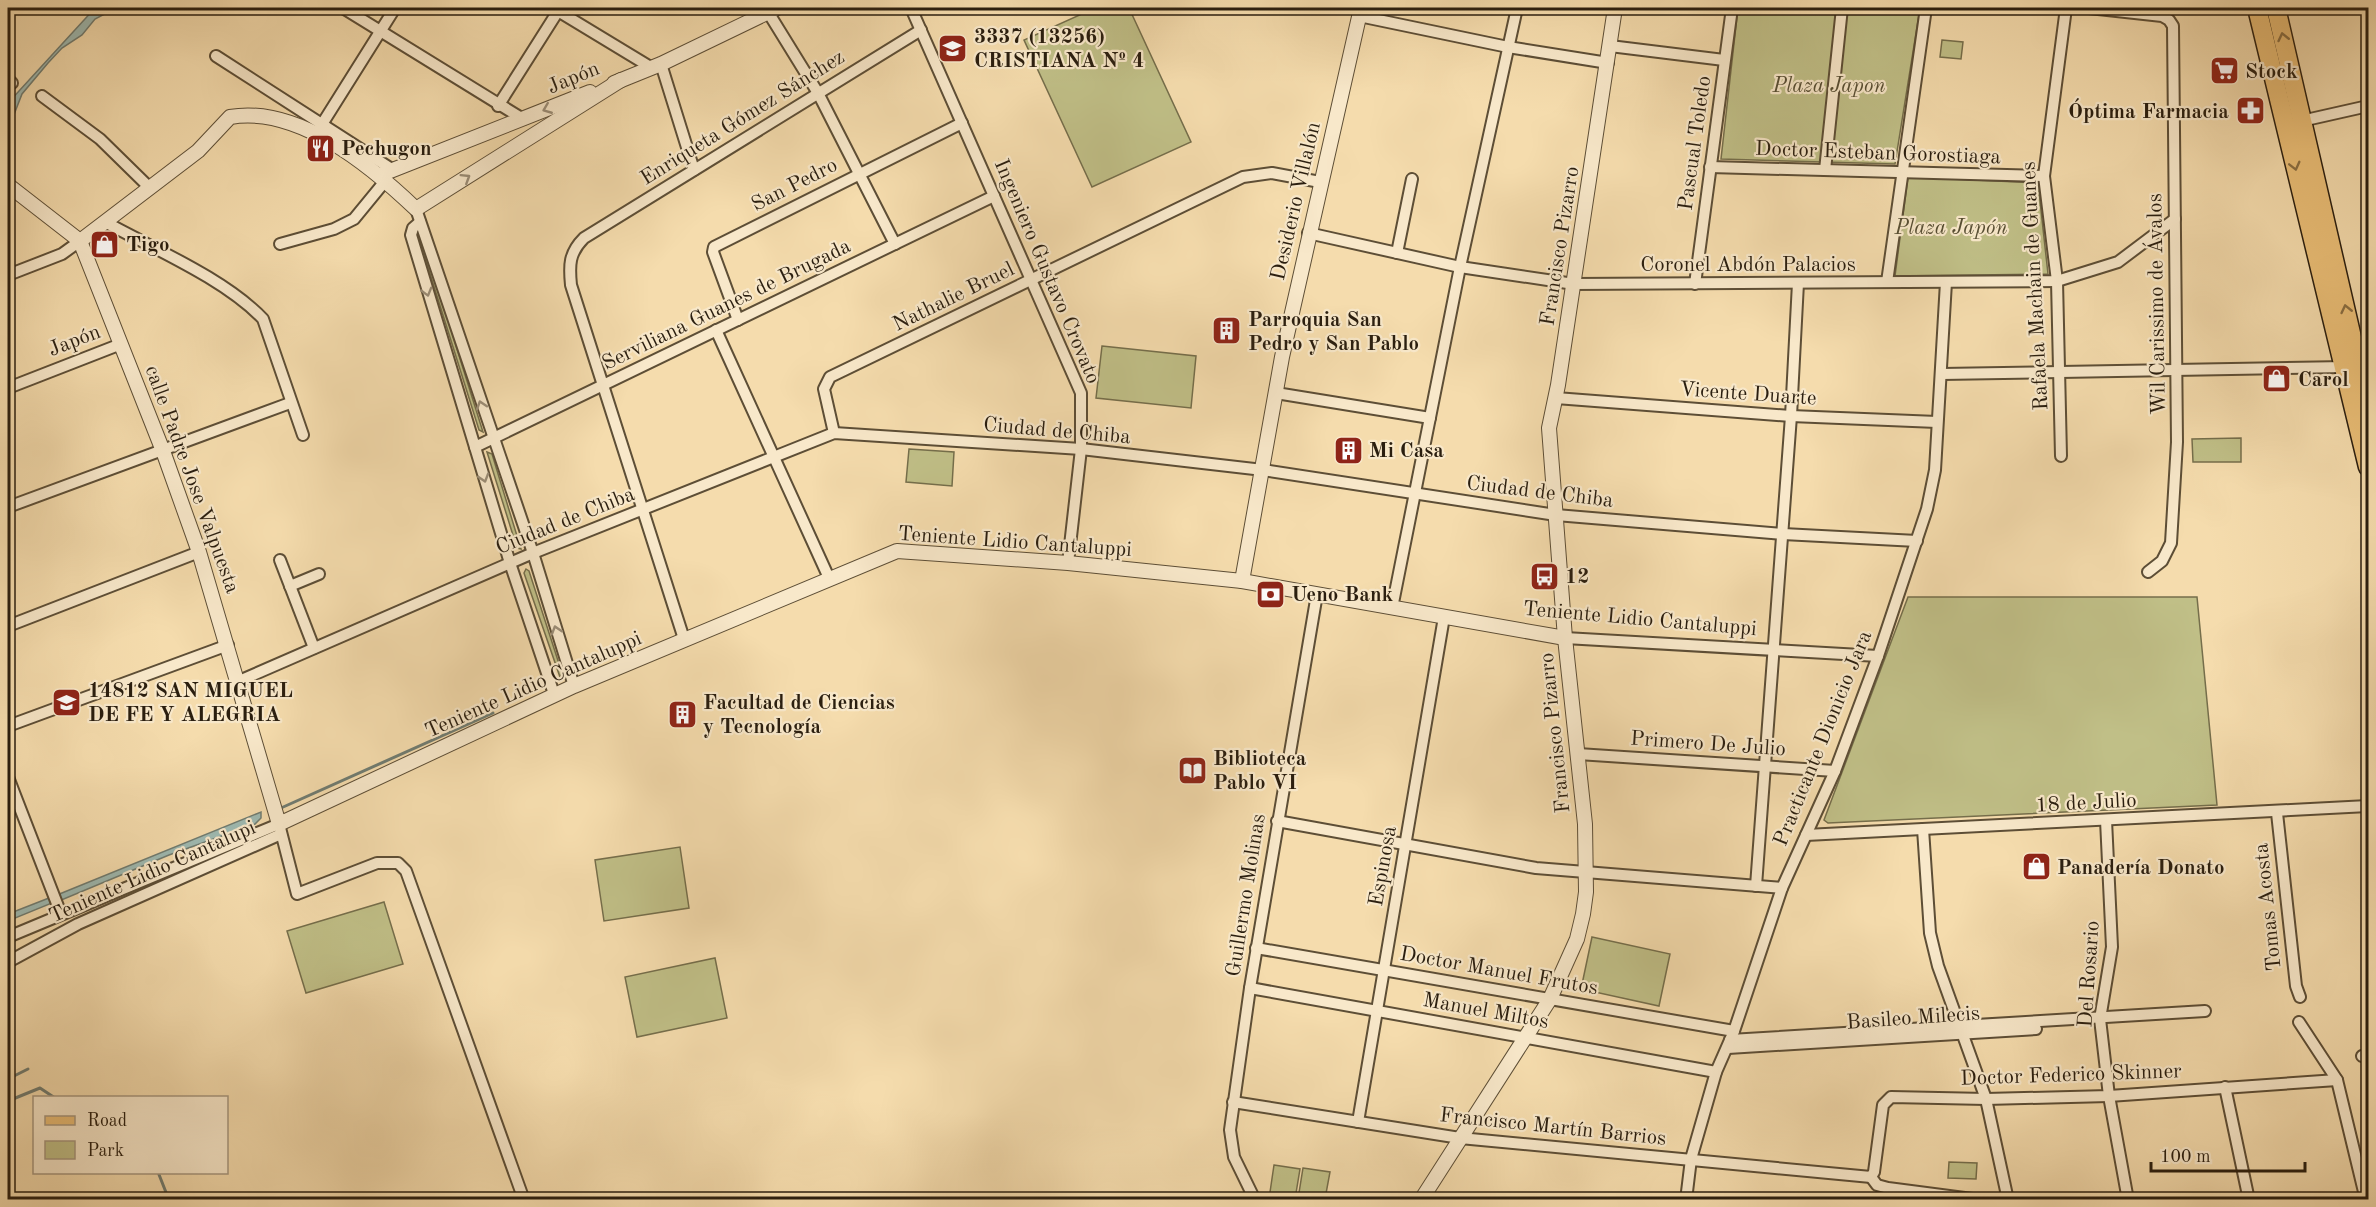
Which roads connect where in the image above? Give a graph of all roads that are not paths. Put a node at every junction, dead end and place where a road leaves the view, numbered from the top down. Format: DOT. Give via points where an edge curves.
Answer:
graph roads {
  1 [pos="343,8"];
  2 [pos="395,8"];
  3 [pos="911,8"];
  4 [pos="1517,8"];
  5 [pos="1615,8"];
  6 [pos="1731,8"];
  7 [pos="1842,8"];
  8 [pos="1926,8"];
  9 [pos="2066,8"];
  10 [pos="2089,8"];
  11 [pos="2257,8"];
  12 [pos="2276,8"];
  13 [pos="557,9"];
  14 [pos="768,9"];
  15 [pos="1360,12"];
  16 [pos="921,30"];
  17 [pos="380,31"];
  18 [pos="1610,46"];
  19 [pos="1508,47"];
  20 [pos="216,56"];
  21 [pos="1725,60"];
  22 [pos="1608,63"];
  23 [pos="657,66"];
  24 [pos="621,80"];
  25 [pos="818,93"];
  26 [pos="42,96"];
  27 [pos="498,106"];
  28 [pos="2368,106"];
  29 [pos="523,119"];
  30 [pos="2303,121"];
  31 [pos="962,123"];
  32 [pos="2285,125"];
  33 [pos="315,128"];
  34 [pos="1710,167"];
  35 [pos="694,170"];
  36 [pos="1825,170"];
  37 [pos="861,172"];
  38 [pos="1903,172"];
  39 [pos="386,175"];
  40 [pos="2044,176"];
  41 [pos="1412,179"];
  42 [pos="1320,182"];
  43 [pos="8,185"];
  44 [pos="150,188"];
  45 [pos="994,196"];
  46 [pos="418,216"];
  47 [pos="2175,219"];
  48 [pos="105,222"];
  49 [pos="1308,234"];
  50 [pos="80,241"];
  51 [pos="280,244"];
  52 [pos="895,244"];
  53 [pos="1397,253"];
  54 [pos="1460,267"];
  55 [pos="8,275"];
  56 [pos="1032,279"];
  57 [pos="2057,281"];
  58 [pos="1887,282"];
  59 [pos="1946,282"];
  60 [pos="1798,283"];
  61 [pos="1574,284"];
  62 [pos="1695,284"];
  63 [pos="738,320"];
  64 [pos="716,330"];
  65 [pos="121,344"];
  66 [pos="2352,366"];
  67 [pos="2176,370"];
  68 [pos="2059,372"];
  69 [pos="1942,374"];
  70 [pos="604,385"];
  71 [pos="8,388"];
  72 [pos="1276,393"];
  73 [pos="1556,398"];
  74 [pos="290,403"];
  75 [pos="2368,407"];
  76 [pos="1431,417"];
  77 [pos="1791,417"];
  78 [pos="1937,422"];
  79 [pos="834,434"];
  80 [pos="303,435"];
  81 [pos="492,441"];
  82 [pos="475,447"];
  83 [pos="1081,449"];
  84 [pos="163,452"];
  85 [pos="774,456"];
  86 [pos="2061,456"];
  87 [pos="2368,467"];
  88 [pos="1263,470"];
  89 [pos="1413,495"];
  90 [pos="8,507"];
  91 [pos="644,509"];
  92 [pos="1556,515"];
  93 [pos="1783,534"];
  94 [pos="1917,541"];
  95 [pos="199,552"];
  96 [pos="533,553"];
  97 [pos="280,560"];
  98 [pos="510,563"];
  99 [pos="1068,564"];
  100 [pos="2148,572"];
  101 [pos="320,574"];
  102 [pos="829,578"];
  103 [pos="1242,581"];
  104 [pos="290,586"];
  105 [pos="1317,594"];
  106 [pos="1392,608"];
  107 [pos="1444,617"];
  108 [pos="8,626"];
  109 [pos="1565,638"];
  110 [pos="684,639"];
  111 [pos="228,645"];
  112 [pos="314,648"];
  113 [pos="1773,651"];
  114 [pos="1878,656"];
  115 [pos="239,681"];
  116 [pos="574,686"];
  117 [pos="554,694"];
  118 [pos="8,726"];
  119 [pos="1578,754"];
  120 [pos="1763,767"];
  121 [pos="1834,771"];
  122 [pos="8,777"];
  123 [pos="2368,806"];
  124 [pos="2277,813"];
  125 [pos="2106,820"];
  126 [pos="1277,821"];
  127 [pos="280,829"];
  128 [pos="1923,829"];
  129 [pos="1806,835"];
  130 [pos="1405,844"];
  131 [pos="1587,874"];
  132 [pos="1755,886"];
  133 [pos="1782,888"];
  134 [pos="61,914"];
  135 [pos="8,937"];
  136 [pos="1256,948"];
  137 [pos="8,962"];
  138 [pos="1384,969"];
  139 [pos="1250,988"];
  140 [pos="2300,997"];
  141 [pos="1550,999"];
  142 [pos="1378,1011"];
  143 [pos="2205,1011"];
  144 [pos="2101,1022"];
  145 [pos="2299,1022"];
  146 [pos="1960,1030"];
  147 [pos="1524,1037"];
  148 [pos="1731,1040"];
  149 [pos="1716,1072"];
  150 [pos="2337,1080"];
  151 [pos="2225,1087"];
  152 [pos="2109,1096"];
  153 [pos="1986,1099"];
  154 [pos="1233,1102"];
  155 [pos="1358,1122"];
  156 [pos="1460,1138"];
  157 [pos="1691,1159"];
  158 [pos="1871,1177"];
  159 [pos="524,1200"];
  160 [pos="1255,1200"];
  161 [pos="1421,1200"];
  162 [pos="1686,1200"];
  163 [pos="1980,1200"];
  164 [pos="2008,1200"];
  165 [pos="2128,1200"];
  166 [pos="2249,1200"];
  167 [pos="2367,1200"];
  1 -- 17 [label="street"];
  2 -- 17 [label="street"];
  3 -- 16 [label="street, Ingeniero Gustavo Crovato"];
  4 -- 19 [label="street"];
  5 -- 18 [label="street, Francisco Pizarro"];
  6 -- 21 [label="street, Pascual Toledo"];
  7 -- 36 [label="street"];
  8 -- 38 [label="street"];
  9 -- 40 [label="street, Rafaela Machain de Guanes"];
  10 -- 47 [label="street, Wil Carissimo de Ávalos" via="2162,16 2173,26"];
  11 -- 32 [label="main road"];
  30 -- 12 [label="main road, one-way"];
  13 -- 23 [label="street"];
  13 -- 27 [label="street"];
  14 -- 23 [label="street, Japón"];
  14 -- 25 [label="street"];
  15 -- 19 [label="street"];
  15 -- 42 [label="street, Desiderio Villalón"];
  16 -- 25 [label="street, Enriqueta Gómez Sánchez"];
  16 -- 31 [label="street, Ingeniero Gustavo Crovato"];
  17 -- 27 [label="street"];
  17 -- 33 [label="street"];
  18 -- 21 [label="street"];
  18 -- 22 [label="street, Francisco Pizarro"];
  19 -- 22 [label="street"];
  19 -- 54 [label="street"];
  20 -- 33 [label="street"];
  21 -- 34 [label="street, Pascual Toledo"];
  22 -- 61 [label="street, Francisco Pizarro"];
  23 -- 24 [label="street, Japón"];
  23 -- 35 [label="street"];
  24 -- 29 [label="street, Japón, one-way"];
  46 -- 24 [label="street, one-way"];
  25 -- 35 [label="street, Enriqueta Gómez Sánchez"];
  25 -- 37 [label="street"];
  26 -- 44 [label="street" via="100,140"];
  27 -- 29 [label="street"];
  28 -- 30 [label="street"];
  29 -- 39 [label="street, Japón"];
  30 -- 32 [label="street"];
  66 -- 30 [label="main road, one-way"];
  31 -- 37 [label="street, San Pedro"];
  31 -- 45 [label="street, Ingeniero Gustavo Crovato"];
  32 -- 66 [label="main road, one-way"];
  33 -- 39 [label="street"];
  33 -- 44 [label="street" via="230,117 198,152"];
  34 -- 36 [label="street, Doctor Esteban Gorostiaga"];
  34 -- 62 [label="street, Pascual Toledo"];
  35 -- 70 [label="street, Enriqueta Gómez Sánchez" via="584,238 574,249 569,265 571,285"];
  36 -- 38 [label="street, Doctor Esteban Gorostiaga"];
  37 -- 52 [label="street"];
  37 -- 63 [label="street, San Pedro" via="714,247"];
  38 -- 40 [label="street, Doctor Esteban Gorostiaga"];
  38 -- 58 [label="street"];
  39 -- 46 [label="street"];
  39 -- 51 [label="street, Japón" via="354,219 334,229"];
  40 -- 57 [label="street, Rafaela Machain de Guanes"];
  41 -- 53 [label="street"];
  42 -- 49 [label="street, Desiderio Villalón"];
  42 -- 56 [label="street, Nathalie Bruel" via="1272,173 1243,177"];
  43 -- 50 [label="street"];
  44 -- 48 [label="street"];
  45 -- 52 [label="street, Serviliana Guanes de Brugada"];
  45 -- 56 [label="street, Ingeniero Gustavo Crovato"];
  81 -- 46 [label="street, one-way"];
  46 -- 82 [label="street, one-way" via="411,235"];
  47 -- 57 [label="street, Coronel Abdón Palacios" via="2118,262"];
  47 -- 67 [label="street, Wil Carissimo de Ávalos"];
  48 -- 50 [label="street"];
  48 -- 74 [label="street" via="250,306 269,330"];
  49 -- 53 [label="street, Coronel Abdón Palacios"];
  49 -- 72 [label="street, Desiderio Villalón"];
  50 -- 55 [label="street" via="62,254"];
  50 -- 65 [label="street, calle Padre Jose Valpuesta"];
  52 -- 63 [label="street, Serviliana Guanes de Brugada"];
  53 -- 54 [label="street, Coronel Abdón Palacios"];
  54 -- 61 [label="street, Coronel Abdón Palacios"];
  54 -- 76 [label="street"];
  56 -- 79 [label="street, Nathalie Bruel" via="830,377 824,389"];
  56 -- 83 [label="street, Ingeniero Gustavo Crovato" via="1082,393"];
  57 -- 59 [label="street, Coronel Abdón Palacios"];
  57 -- 68 [label="street, Rafaela Machain de Guanes"];
  58 -- 59 [label="street, Coronel Abdón Palacios"];
  58 -- 60 [label="street, Coronel Abdón Palacios"];
  59 -- 69 [label="street, Practicante Dionicio Jara"];
  60 -- 62 [label="street, Coronel Abdón Palacios"];
  60 -- 77 [label="street"];
  61 -- 62 [label="street, Coronel Abdón Palacios"];
  61 -- 73 [label="street, Francisco Pizarro"];
  63 -- 64 [label="street, Serviliana Guanes de Brugada"];
  64 -- 70 [label="street, Serviliana Guanes de Brugada"];
  64 -- 85 [label="street"];
  65 -- 71 [label="street, Japón"];
  65 -- 84 [label="street, calle Padre Jose Valpuesta"];
  66 -- 67 [label="street"];
  66 -- 75 [label="main road"];
  66 -- 87 [label="main road"];
  67 -- 68 [label="street"];
  67 -- 100 [label="street, Wil Carissimo de Ávalos" via="2172,537 2165,558"];
  68 -- 69 [label="street"];
  68 -- 86 [label="street, Rafaela Machain de Guanes"];
  69 -- 78 [label="street, Practicante Dionicio Jara"];
  70 -- 81 [label="street, Serviliana Guanes de Brugada"];
  70 -- 91 [label="street"];
  72 -- 76 [label="street"];
  72 -- 88 [label="street, Desiderio Villalón"];
  73 -- 77 [label="street, Vicente Duarte"];
  73 -- 92 [label="street, Francisco Pizarro" via="1549,428"];
  74 -- 80 [label="street"];
  74 -- 84 [label="street"];
  76 -- 89 [label="street"];
  77 -- 78 [label="street, Vicente Duarte"];
  77 -- 93 [label="street"];
  78 -- 94 [label="street, Practicante Dionicio Jara" via="1935,470"];
  79 -- 83 [label="street, Ciudad de Chiba"];
  79 -- 85 [label="street, Ciudad de Chiba"];
  81 -- 82 [label="street, Serviliana Guanes de Brugada"];
  81 -- 96 [label="street"];
  82 -- 98 [label="street, one-way"];
  83 -- 88 [label="street, Ciudad de Chiba"];
  83 -- 99 [label="street, Ingeniero Gustavo Crovato"];
  84 -- 90 [label="street"];
  84 -- 95 [label="street, calle Padre Jose Valpuesta"];
  85 -- 91 [label="street, Ciudad de Chiba"];
  85 -- 102 [label="street"];
  88 -- 89 [label="street, Ciudad de Chiba"];
  88 -- 103 [label="street, Desiderio Villalón"];
  89 -- 92 [label="street, Ciudad de Chiba"];
  89 -- 106 [label="street"];
  91 -- 96 [label="street, Ciudad de Chiba"];
  91 -- 110 [label="street"];
  92 -- 93 [label="street, Ciudad de Chiba"];
  92 -- 109 [label="street, Francisco Pizarro"];
  93 -- 94 [label="street, Ciudad de Chiba"];
  93 -- 113 [label="street"];
  94 -- 114 [label="street, Practicante Dionicio Jara"];
  95 -- 108 [label="street"];
  95 -- 111 [label="street, calle Padre Jose Valpuesta"];
  96 -- 98 [label="street, Ciudad de Chiba"];
  116 -- 96 [label="street, one-way"];
  97 -- 104 [label="street"];
  98 -- 112 [label="street, Ciudad de Chiba"];
  98 -- 117 [label="street"];
  99 -- 102 [label="street, Teniente Lidio Cantaluppi" via="897,551"];
  99 -- 103 [label="street, Teniente Lidio Cantaluppi"];
  101 -- 104 [label="street"];
  102 -- 110 [label="street, Teniente Lidio Cantaluppi"];
  103 -- 105 [label="street, Teniente Lidio Cantaluppi"];
  104 -- 112 [label="street"];
  105 -- 106 [label="street, Teniente Lidio Cantaluppi"];
  105 -- 126 [label="street, Guillermo Molinas"];
  106 -- 107 [label="street, Teniente Lidio Cantaluppi"];
  107 -- 109 [label="street, Teniente Lidio Cantaluppi"];
  107 -- 130 [label="street, Espinosa"];
  109 -- 113 [label="street, Teniente Lidio Cantaluppi"];
  109 -- 119 [label="street, Francisco Pizarro"];
  110 -- 116 [label="street, Teniente Lidio Cantaluppi"];
  111 -- 115 [label="street, calle Padre Jose Valpuesta"];
  111 -- 118 [label="street"];
  112 -- 115 [label="street, Ciudad de Chiba"];
  113 -- 114 [label="street, Teniente Lidio Cantaluppi"];
  113 -- 120 [label="street"];
  114 -- 121 [label="street, Practicante Dionicio Jara"];
  115 -- 127 [label="street, calle Padre Jose Valpuesta"];
  116 -- 117 [label="street, Teniente Lidio Cantaluppi"];
  117 -- 127 [label="street, Teniente Lidio Cantaluppi"];
  119 -- 120 [label="street, Primero De Julio"];
  119 -- 131 [label="street, Francisco Pizarro"];
  120 -- 121 [label="street, Primero De Julio"];
  120 -- 132 [label="street"];
  121 -- 129 [label="street, Practicante Dionicio Jara"];
  122 -- 134 [label="street"];
  123 -- 124 [label="street, 18 de Julio"];
  124 -- 125 [label="street, 18 de Julio"];
  124 -- 140 [label="street, Tomas Acosta" via="2286,913"];
  125 -- 128 [label="street, 18 de Julio"];
  125 -- 144 [label="street, Del Rosario" via="2112,947"];
  126 -- 130 [label="street"];
  126 -- 136 [label="street, Guillermo Molinas"];
  127 -- 134 [label="street, Teniente Lidio Cantaluppi"];
  127 -- 137 [label="street, Teniente Lidio Cantalupi" via="78,924"];
  127 -- 159 [label="street" via="297,894 377,863 398,863 406,871"];
  128 -- 129 [label="street, 18 de Julio"];
  128 -- 146 [label="street" via="1930,933"];
  129 -- 133 [label="street, Practicante Dionicio Jara"];
  130 -- 131 [label="street"];
  130 -- 138 [label="street, Espinosa"];
  131 -- 132 [label="street"];
  131 -- 141 [label="street, Francisco Pizarro" via="1578,939"];
  132 -- 133 [label="street"];
  133 -- 148 [label="street, Practicante Dionicio Jara"];
  134 -- 135 [label="street, Teniente Lidio Cantaluppi"];
  136 -- 138 [label="street, Doctor Manuel Frutos"];
  136 -- 139 [label="street, Guillermo Molinas"];
  138 -- 141 [label="street, Doctor Manuel Frutos"];
  138 -- 142 [label="street, Espinosa"];
  139 -- 142 [label="street, Manuel Miltos"];
  139 -- 154 [label="street, Guillermo Molinas"];
  141 -- 147 [label="street, Francisco Pizarro"];
  141 -- 148 [label="street, Doctor Manuel Frutos"];
  142 -- 147 [label="street, Manuel Miltos"];
  142 -- 155 [label="street, Espinosa"];
  143 -- 144 [label="street, Basileo Milecis"];
  144 -- 146 [label="street, Basileo Milecis"];
  144 -- 152 [label="street, Del Rosario"];
  145 -- 150 [label="street"];
  146 -- 148 [label="street, Basileo Milecis"];
  146 -- 153 [label="street"];
  147 -- 149 [label="street, Manuel Miltos"];
  147 -- 156 [label="street, Francisco Pizarro"];
  148 -- 149 [label="street, Practicante Dionicio Jara"];
  149 -- 157 [label="street, Practicante Dionicio Jara"];
  150 -- 151 [label="street, Doctor Federico Skinner"];
  150 -- 167 [label="street"];
  151 -- 152 [label="street, Doctor Federico Skinner"];
  151 -- 166 [label="street"];
  152 -- 153 [label="street, Doctor Federico Skinner"];
  152 -- 165 [label="street, Del Rosario"];
  153 -- 158 [label="street, Doctor Federico Skinner" via="1891,1097 1883,1105"];
  153 -- 164 [label="street"];
  154 -- 155 [label="street, Francisco Martín Barrios"];
  154 -- 160 [label="street, Guillermo Molinas" via="1230,1146"];
  155 -- 156 [label="street, Francisco Martín Barrios"];
  156 -- 157 [label="street, Francisco Martín Barrios"];
  156 -- 161 [label="street, Francisco Pizarro"];
  157 -- 158 [label="street, Francisco Martín Barrios"];
  157 -- 162 [label="street, Practicante Dionicio Jara"];
  158 -- 163 [label="street, Francisco Martín Barrios" via="1877,1185 1888,1188"];
}
